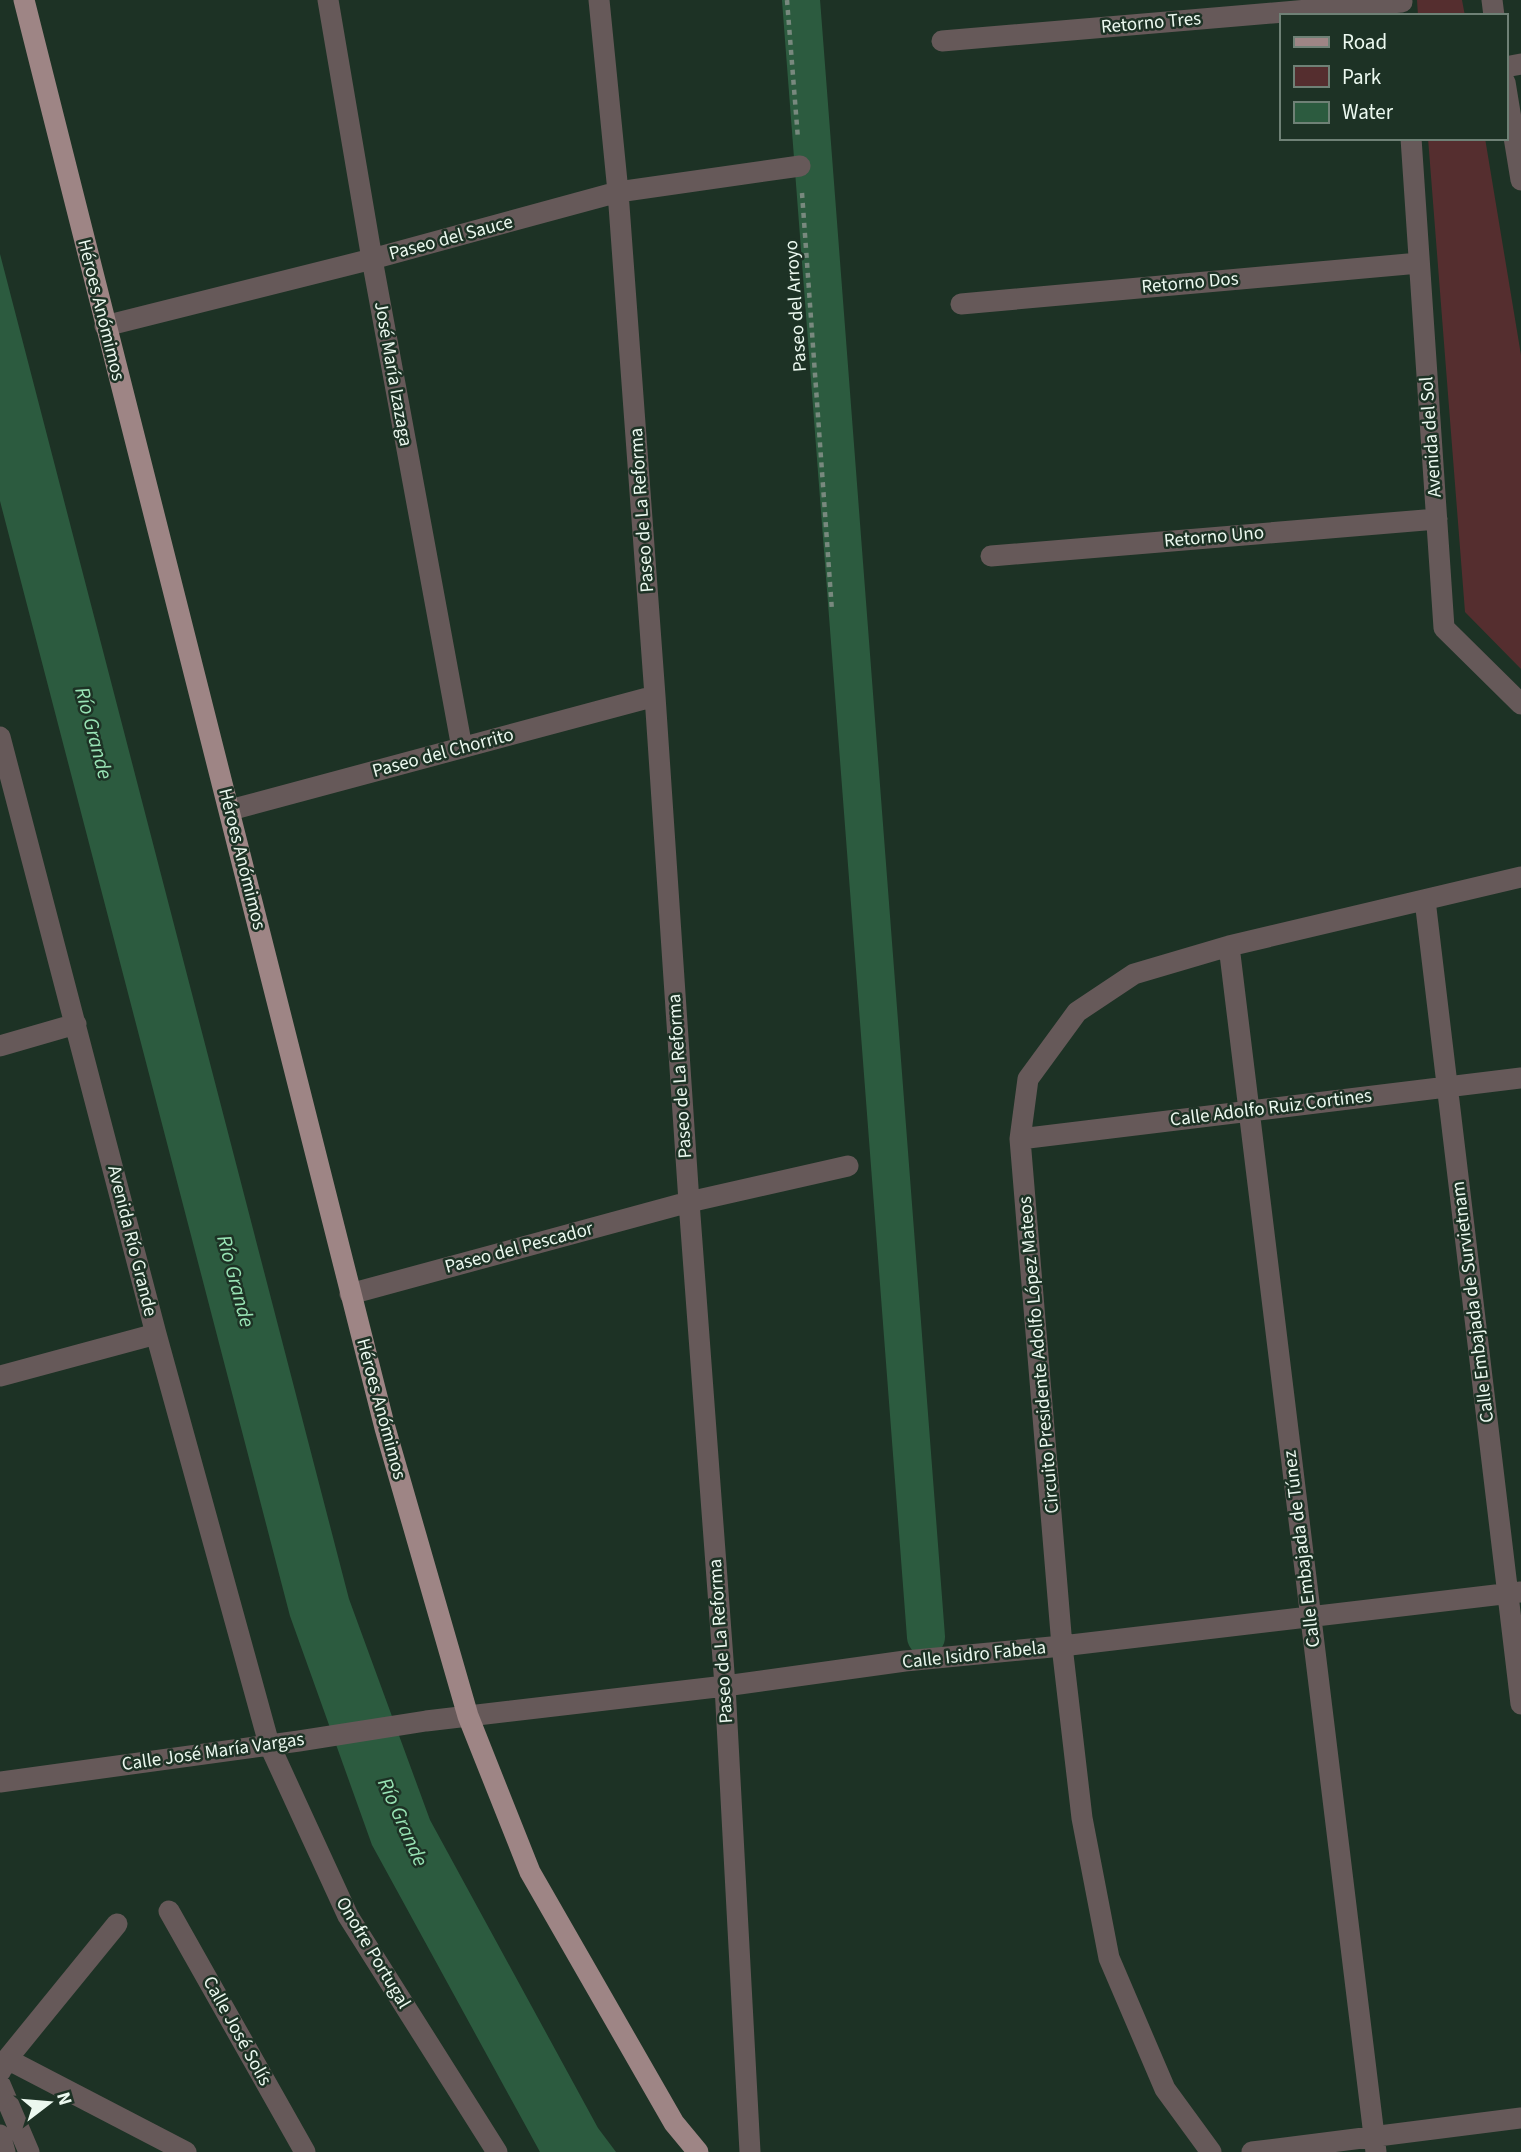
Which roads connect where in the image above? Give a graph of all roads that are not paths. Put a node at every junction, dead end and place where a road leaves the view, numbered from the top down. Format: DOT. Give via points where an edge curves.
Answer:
graph roads {
  1 [pos="24,0"];
  2 [pos="328,0"];
  3 [pos="599,0"];
  4 [pos="1402,6"];
  5 [pos="1297,14"];
  6 [pos="1280,15"];
  7 [pos="942,41"];
  8 [pos="1507,94"];
  9 [pos="1411,140"];
  10 [pos="800,166"];
  11 [pos="1521,180"];
  12 [pos="618,192"];
  13 [pos="372,259"];
  14 [pos="1419,263"];
  15 [pos="961,304"];
  16 [pos="105,326"];
  17 [pos="1437,519"];
  18 [pos="991,556"];
  19 [pos="655,696"];
  20 [pos="1521,704"];
  21 [pos="0,737"];
  22 [pos="462,748"];
  23 [pos="230,810"];
  24 [pos="1521,877"];
  25 [pos="1425,900"];
  26 [pos="1229,946"];
  27 [pos="76,1024"];
  28 [pos="0,1046"];
  29 [pos="1521,1078"];
  30 [pos="1448,1087"];
  31 [pos="1249,1111"];
  32 [pos="1020,1139"];
  33 [pos="848,1166"];
  34 [pos="689,1202"];
  35 [pos="350,1294"];
  36 [pos="156,1334"];
  37 [pos="0,1376"];
  38 [pos="1514,1592"];
  39 [pos="1311,1616"];
  40 [pos="1062,1646"];
  41 [pos="725,1686"];
  42 [pos="1521,1703"];
  43 [pos="468,1716"];
  44 [pos="426,1721"];
  45 [pos="269,1744"];
  46 [pos="0,1782"];
  47 [pos="169,1911"];
  48 [pos="117,1924"];
  49 [pos="3,2066"];
  50 [pos="0,2084"];
  51 [pos="1521,2118"];
  52 [pos="0,2136"];
  53 [pos="1375,2143"];
  54 [pos="5,2152"];
  55 [pos="29,2152"];
  56 [pos="186,2152"];
  57 [pos="305,2152"];
  58 [pos="497,2152"];
  59 [pos="698,2152"];
  60 [pos="750,2152"];
  61 [pos="1211,2152"];
  62 [pos="1252,2152"];
  1 -- 16 [label="main road, Héroes Anómimos"];
  2 -- 13 [label="street, José María Izazaga"];
  3 -- 12 [label="street, Paseo de La Reforma"];
  4 -- 5 [label="street, Retorno Tres"];
  6 -- 7 [label="street, Retorno Tres"];
  8 -- 11 [label="street"];
  9 -- 14 [label="street, Avenida del Sol"];
  10 -- 12 [label="street, Paseo del Sauce"];
  12 -- 13 [label="street, Paseo del Sauce"];
  12 -- 19 [label="street, Paseo de La Reforma"];
  13 -- 16 [label="street, Paseo del Sauce"];
  13 -- 22 [label="street, José María Izazaga"];
  14 -- 15 [label="street, Retorno Dos"];
  14 -- 17 [label="street, Avenida del Sol"];
  16 -- 23 [label="main road, Héroes Anómimos"];
  17 -- 18 [label="street, Retorno Uno"];
  17 -- 20 [label="street, Avenida del Sol" via="1444,628"];
  19 -- 22 [label="street, Paseo del Chorrito"];
  19 -- 34 [label="street, Paseo de La Reforma"];
  21 -- 27 [label="street, Avenida Río Grande"];
  22 -- 23 [label="street, Paseo del Chorrito"];
  23 -- 35 [label="main road, Héroes Anómimos"];
  24 -- 25 [label="street, Circuito Presidente Adolfo López Mateos"];
  25 -- 26 [label="street, Circuito Presidente Adolfo López Mateos"];
  25 -- 30 [label="street, Calle Embajada de Survietnam"];
  26 -- 31 [label="street, Calle Embajada de Túnez"];
  26 -- 32 [label="street, Circuito Presidente Adolfo López Mateos" via="1134,974 1077,1012 1028,1079"];
  27 -- 28 [label="street"];
  27 -- 36 [label="street, Avenida Río Grande"];
  29 -- 30 [label="street, Calle Adolfo Ruiz Cortines"];
  30 -- 31 [label="street, Calle Adolfo Ruiz Cortines"];
  30 -- 38 [label="street, Calle Embajada de Survietnam"];
  31 -- 32 [label="street, Calle Adolfo Ruiz Cortines"];
  31 -- 39 [label="street, Calle Embajada de Túnez"];
  32 -- 40 [label="street, Circuito Presidente Adolfo López Mateos"];
  33 -- 34 [label="street, Paseo del Pescador"];
  34 -- 35 [label="street, Paseo del Pescador"];
  34 -- 41 [label="street, Paseo de La Reforma"];
  35 -- 43 [label="main road, Héroes Anómimos"];
  36 -- 37 [label="street"];
  36 -- 45 [label="street, Avenida Río Grande"];
  38 -- 39 [label="street, Calle Isidro Fabela"];
  38 -- 42 [label="street, Calle Embajada de Survietnam"];
  39 -- 40 [label="street, Calle Isidro Fabela"];
  39 -- 53 [label="street, Calle Embajada de Túnez"];
  40 -- 41 [label="street, Calle Isidro Fabela" via="905,1661"];
  40 -- 61 [label="street, Circuito Presidente Adolfo López Mateos" via="1082,1818 1110,1958 1165,2089"];
  41 -- 43 [label="street, Calle Isidro Fabela"];
  41 -- 60 [label="street, Paseo de La Reforma"];
  43 -- 44 [label="street, Calle Isidro Fabela"];
  43 -- 59 [label="main road, Héroes Anómimos" via="530,1872 674,2123"];
  44 -- 45 [label="street, Calle José María Vargas"];
  45 -- 46 [label="street, Calle José María Vargas"];
  45 -- 58 [label="street, Onofre Portugal" via="348,1916"];
  47 -- 57 [label="street, Calle José Solís"];
  48 -- 49 [label="street"];
  49 -- 56 [label="street"];
  50 -- 55 [label="street"];
  51 -- 53 [label="street"];
  52 -- 54 [label="street"];
  53 -- 62 [label="street"];
}
